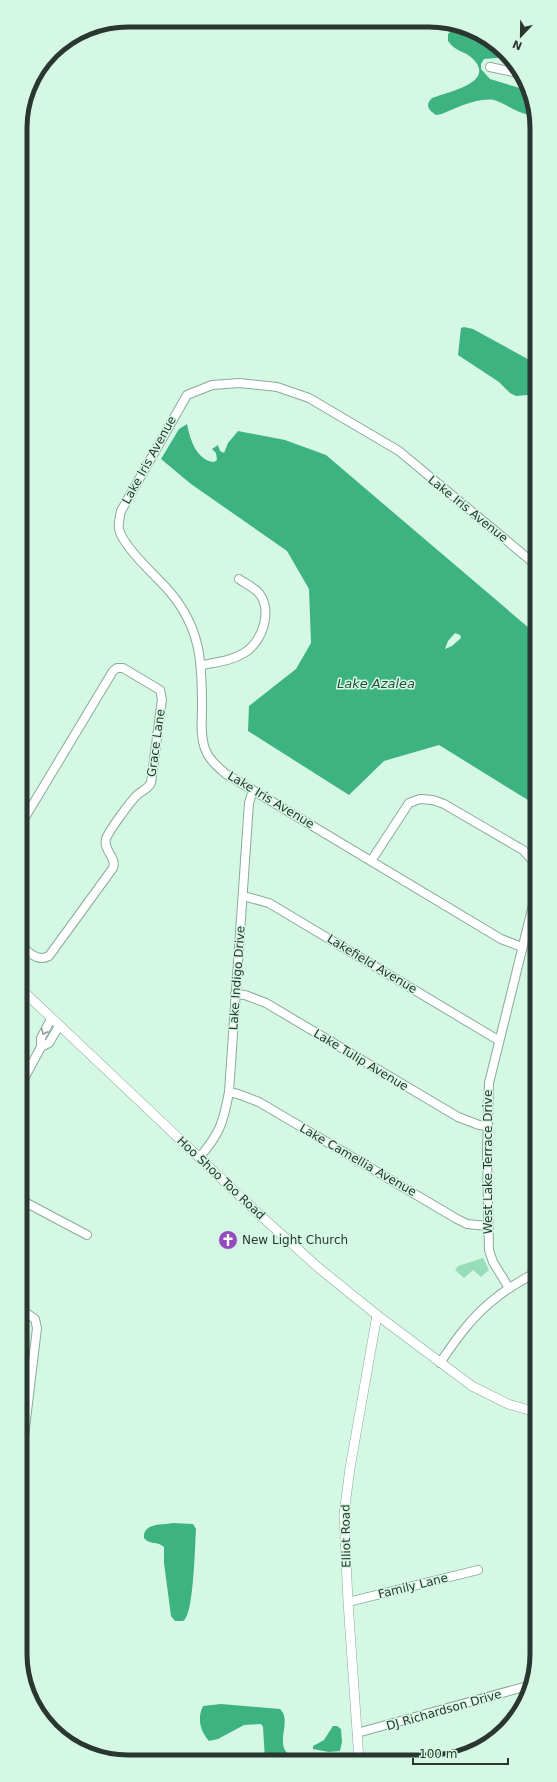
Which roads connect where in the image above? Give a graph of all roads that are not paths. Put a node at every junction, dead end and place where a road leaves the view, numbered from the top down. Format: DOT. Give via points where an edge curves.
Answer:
graph roads {
  1 [pos="490,67"];
  2 [pos="514,72"];
  3 [pos="530,560"];
  4 [pos="239,579"];
  5 [pos="202,665"];
  6 [pos="253,790"];
  7 [pos="27,814"];
  8 [pos="530,858"];
  9 [pos="371,861"];
  10 [pos="243,896"];
  11 [pos="530,916"];
  12 [pos="522,947"];
  13 [pos="27,950"];
  14 [pos="235,994"];
  15 [pos="27,995"];
  16 [pos="51,1018"];
  17 [pos="59,1026"];
  18 [pos="498,1040"];
  19 [pos="41,1048"];
  20 [pos="27,1073"];
  21 [pos="229,1092"];
  22 [pos="487,1126"];
  23 [pos="199,1158"];
  24 [pos="27,1203"];
  25 [pos="487,1226"];
  26 [pos="86,1236"];
  27 [pos="530,1276"];
  28 [pos="510,1288"];
  29 [pos="27,1314"];
  30 [pos="377,1315"];
  31 [pos="440,1363"];
  32 [pos="27,1409"];
  33 [pos="530,1410"];
  34 [pos="478,1570"];
  35 [pos="348,1602"];
  36 [pos="525,1688"];
  37 [pos="357,1733"];
  38 [pos="359,1755"];
  1 -- 2 [label="street"];
  3 -- 5 [label="street, Lake Iris Avenue" via="399,452 309,398 277,387 239,383 212,385 184,398 121,511 119,529 129,548 170,592 185,613 194,631"];
  4 -- 5 [label="street" via="258,592 264,605 265,625 258,642 245,653 226,661"];
  5 -- 6 [label="street, Lake Iris Avenue" via="202,735 205,750 210,759 226,774"];
  6 -- 9 [label="street, Lake Iris Avenue"];
  6 -- 10 [label="street, Lake Indigo Drive" via="249,803"];
  7 -- 13 [label="street, Grace Lane" via="113,671 123,668 160,690 162,699 151,784 134,799 106,838 106,847 114,862 112,870 49,956 44,959 38,958"];
  8 -- 9 [label="street" via="523,850 444,804 420,799 408,804"];
  9 -- 12 [label="street, Lake Iris Avenue" via="501,938"];
  10 -- 14 [label="street, Lake Indigo Drive"];
  10 -- 18 [label="street, Lakefield Avenue" via="269,903"];
  11 -- 12 [label="street, West Lake Terrace Drive"];
  12 -- 18 [label="street, West Lake Terrace Drive"];
  14 -- 21 [label="street, Lake Indigo Drive"];
  14 -- 22 [label="street, Lake Tulip Avenue" via="266,1003 458,1117"];
  15 -- 16 [label="street, Hoo Shoo Too Road"];
  16 -- 17 [label="street, Hoo Shoo Too Road"];
  16 -- 19 [label="street, one-way" via="41,1038"];
  17 -- 19 [label="street" via="49,1043"];
  17 -- 23 [label="street, Hoo Shoo Too Road"];
  18 -- 22 [label="street, West Lake Terrace Drive" via="489,1083"];
  19 -- 20 [label="street"];
  21 -- 23 [label="street, Lake Indigo Drive" via="216,1138"];
  21 -- 25 [label="street, Lake Camellia Avenue" via="259,1102 457,1219 473,1225"];
  22 -- 25 [label="street, West Lake Terrace Drive"];
  23 -- 30 [label="street, Hoo Shoo Too Road" via="320,1269"];
  24 -- 26 [label="street"];
  25 -- 28 [label="street, West Lake Terrace Drive" via="493,1262"];
  27 -- 28 [label="street"];
  28 -- 31 [label="street" via="485,1306"];
  29 -- 32 [label="street" via="36,1320 37,1328"];
  30 -- 31 [label="street, Hoo Shoo Too Road"];
  30 -- 35 [label="street, Elliot Road" via="346,1496"];
  31 -- 33 [label="street, Hoo Shoo Too Road" via="478,1389 508,1404"];
  34 -- 35 [label="street, Family Lane"];
  35 -- 37 [label="street, Elliot Road"];
  36 -- 37 [label="street, DJ Richardson Drive"];
  37 -- 38 [label="street, Elliot Road"];
}
